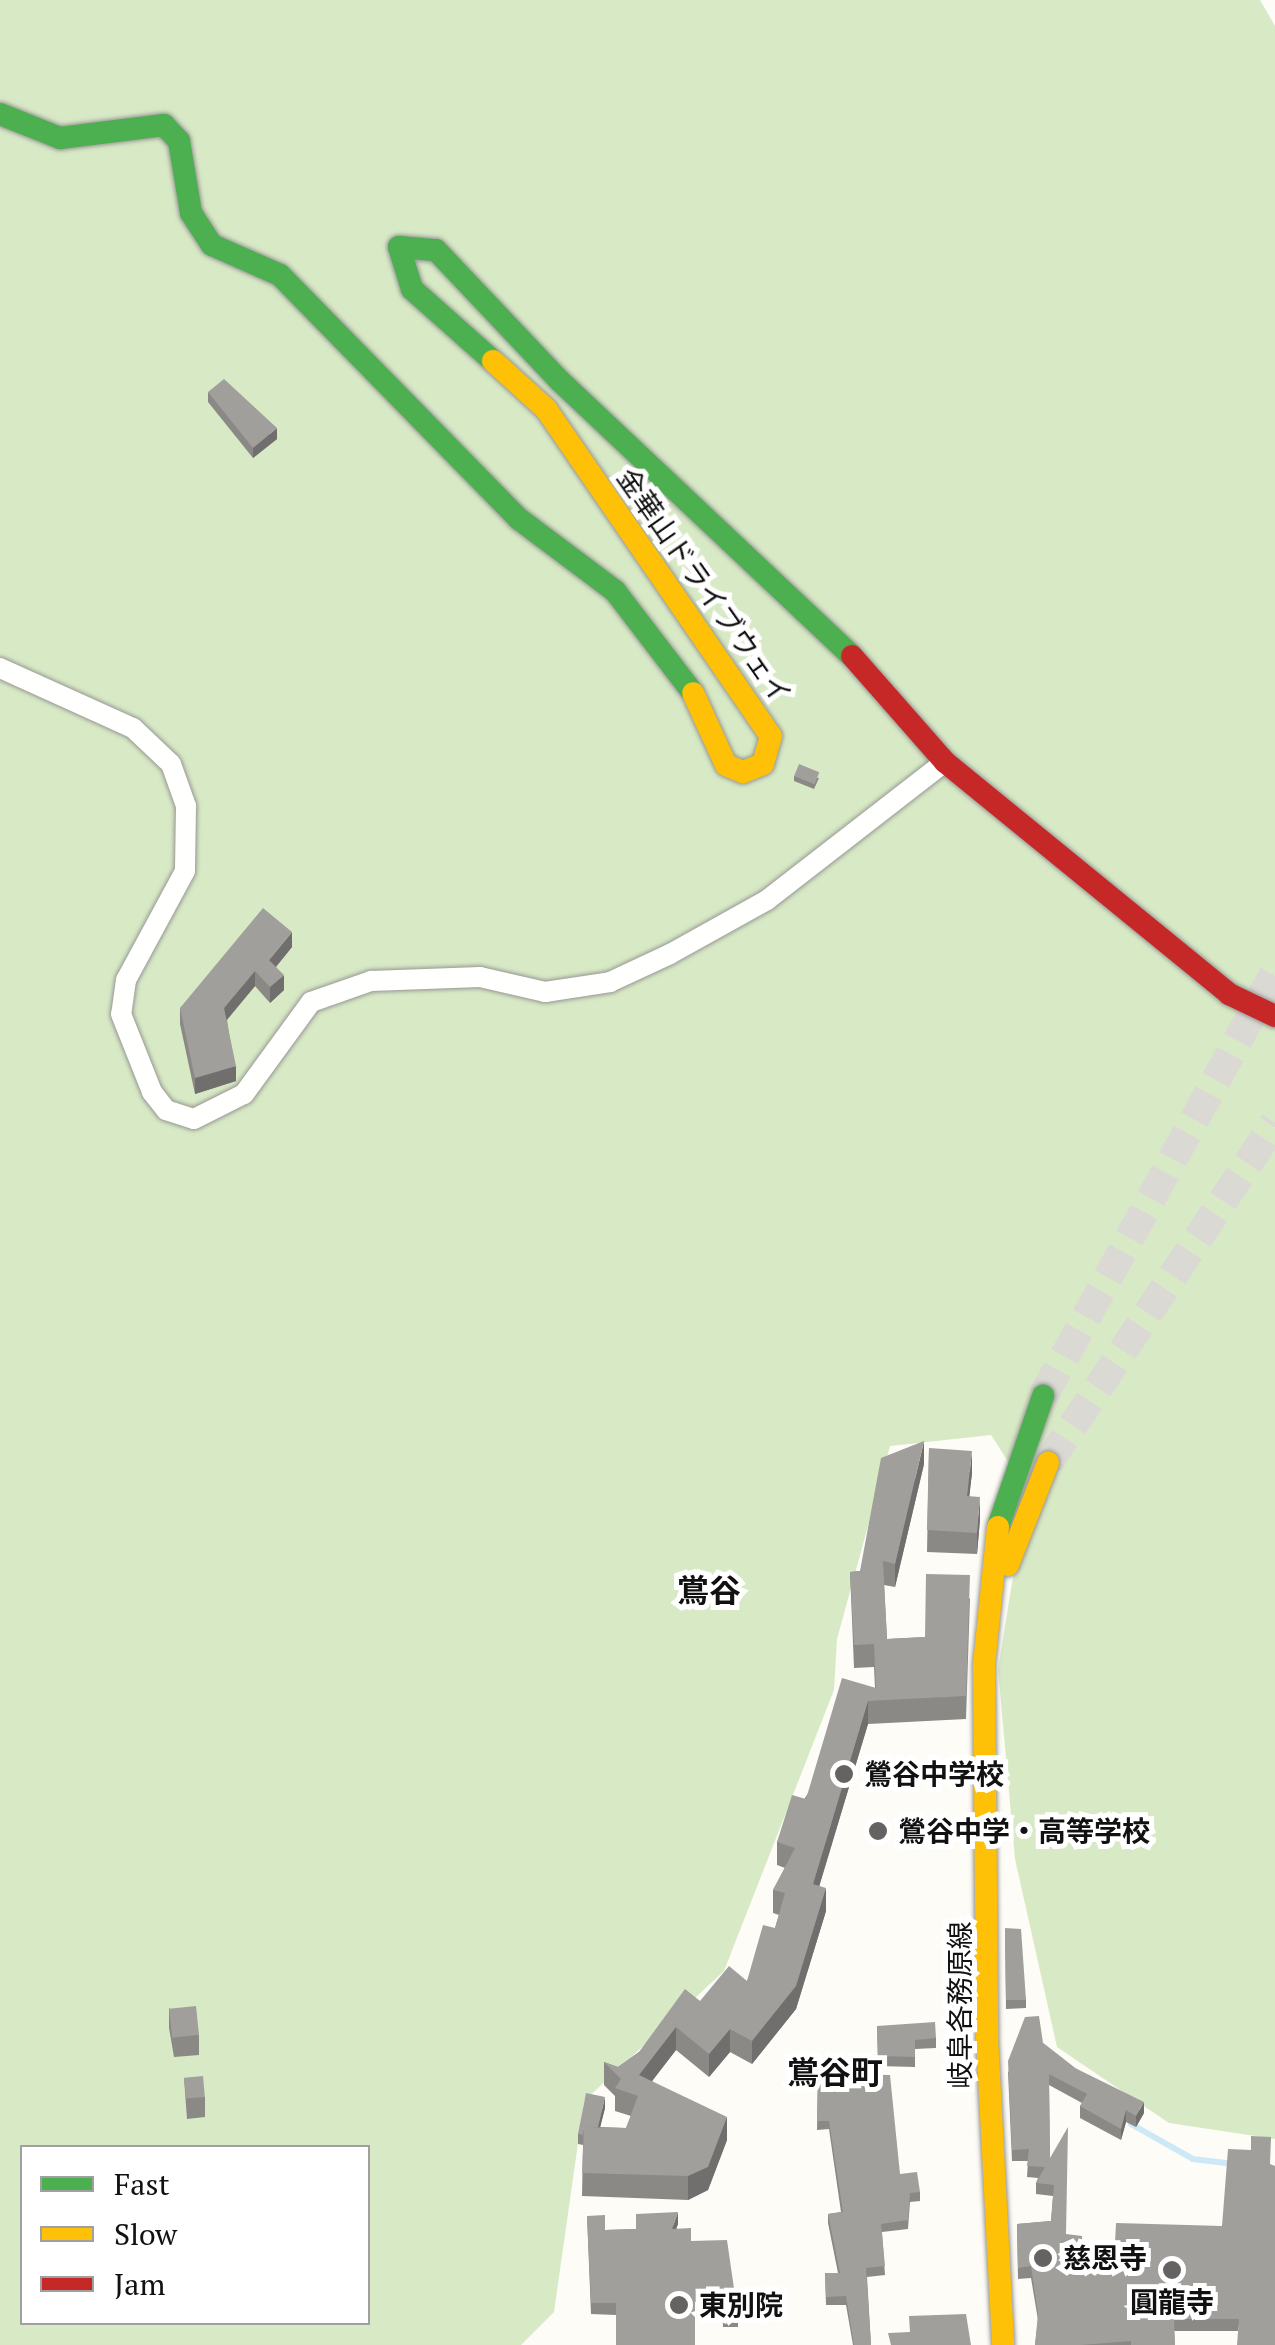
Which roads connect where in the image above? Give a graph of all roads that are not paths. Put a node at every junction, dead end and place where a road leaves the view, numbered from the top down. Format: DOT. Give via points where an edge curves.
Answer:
graph roads {
  1 [pos="0,114"];
  2 [pos="0,668"];
  3 [pos="945,762"];
  4 [pos="1275,1016"];
  5 [pos="1042,1396"];
  6 [pos="1048,1463"];
  7 [pos="984,1665"];
  8 [pos="1003,2345"];
  1 -- 3 [label="street, 金華山ドライブウェイ" via="60,138 164,125 179,141 190,213 212,245 280,275 519,519 615,591 685,675 726,765 743,772 763,764 771,736 546,409 412,289 399,248 436,250 560,382 826,626"];
  2 -- 3 [label="street" via="133,728 170,764 186,806 185,872 126,980 121,1014 152,1092 166,1110 194,1119 244,1094 312,1002 371,981 480,977 545,992 610,982 670,954 767,900"];
  3 -- 4 [label="street, 金華山ドライブウェイ" via="1229,994"];
  5 -- 7 [label="street, 岐阜各務原線" via="1000,1510"];
  6 -- 7 [label="street, 岐阜各務原線" via="1014,1539"];
  7 -- 8 [label="street, 岐阜各務原線" via="987,2037"];
}
